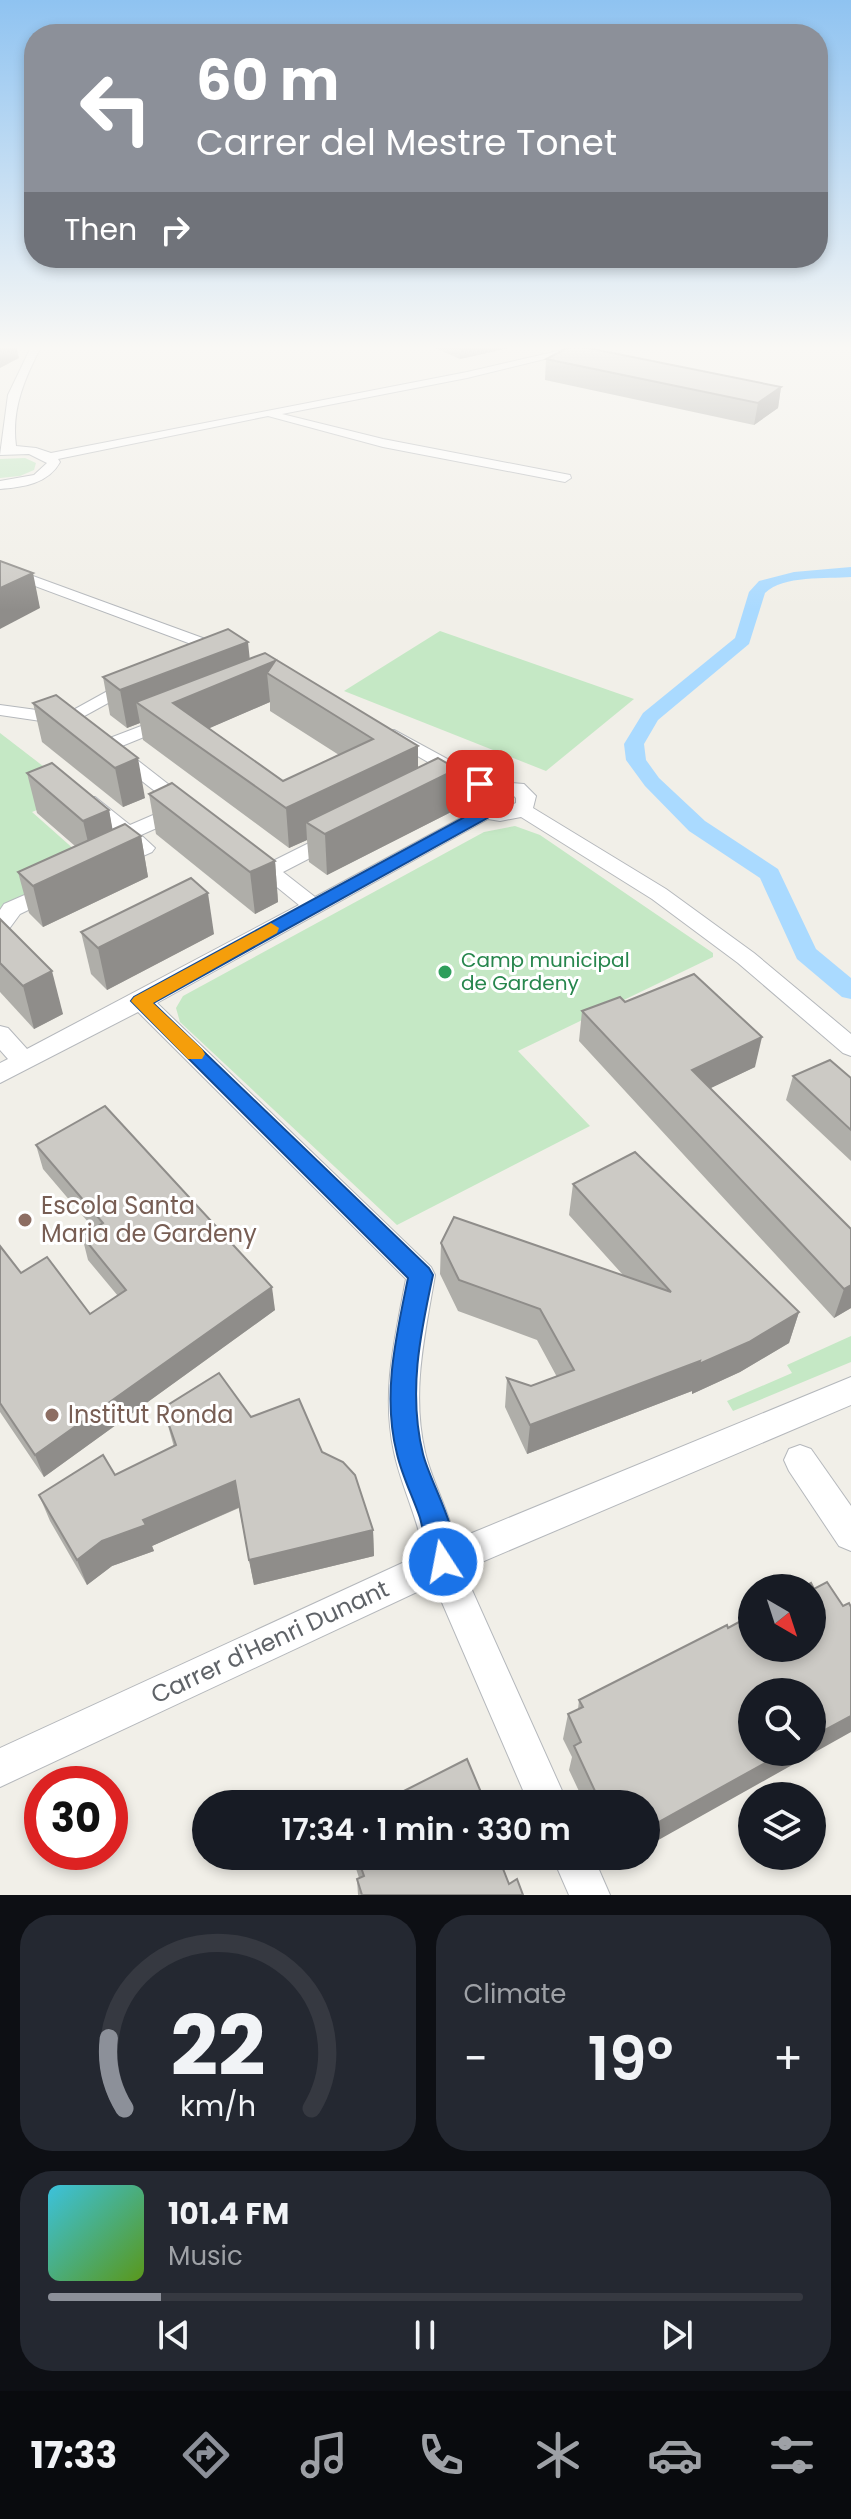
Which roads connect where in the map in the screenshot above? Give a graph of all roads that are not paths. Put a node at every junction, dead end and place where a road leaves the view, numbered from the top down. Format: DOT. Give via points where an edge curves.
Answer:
graph roads {
  1 [pos="167,433"];
  2 [pos="346,433"];
  3 [pos="5,451"];
  4 [pos="50,457"];
  5 [pos="565,478"];
  6 [pos="0,485"];
  7 [pos="0,568"];
  8 [pos="203,642"];
  9 [pos="176,658"];
  10 [pos="242,659"];
  11 [pos="149,673"];
  12 [pos="0,710"];
  13 [pos="180,716"];
  14 [pos="382,728"];
  15 [pos="90,732"];
  16 [pos="464,774"];
  17 [pos="485,787"];
  18 [pos="436,788"];
  19 [pos="78,793"];
  20 [pos="523,810"];
  21 [pos="486,812"];
  22 [pos="352,829"];
  23 [pos="127,834"];
  24 [pos="234,843"];
  25 [pos="269,871"];
  26 [pos="92,872"];
  27 [pos="65,885"];
  28 [pos="312,905"];
  29 [pos="1,924"];
  30 [pos="141,1001"];
  31 [pos="0,1034"];
  32 [pos="851,1047"];
  33 [pos="24,1062"];
  34 [pos="0,1074"];
  35 [pos="851,1391"];
  36 [pos="800,1460"];
  37 [pos="851,1534"];
  38 [pos="443,1562"];
  39 [pos="0,1768"];
  40 [pos="543,1790"];
  41 [pos="578,1870"];
  42 [pos="590,1895"];
  1 -- 4 [label="street"];
  2 -- 5 [label="street"];
  3 -- 4 [label="street"];
  4 -- 6 [label="street" via="54,462 46,474"];
  7 -- 8 [label="street"];
  8 -- 9 [label="street"];
  8 -- 10 [label="street"];
  11 -- 15 [label="street"];
  12 -- 15 [label="street"];
  13 -- 15 [label="street"];
  14 -- 16 [label="street"];
  15 -- 23 [label="street" via="192,812"];
  16 -- 17 [label="street"];
  16 -- 18 [label="street"];
  17 -- 20 [label="street" via="509,785 523,791 528,800"];
  17 -- 21 [label="street" via="473,800"];
  19 -- 23 [label="street"];
  20 -- 21 [label="street" via="509,815"];
  20 -- 32 [label="street" via="659,894 746,958"];
  21 -- 28 [label="street"];
  22 -- 25 [label="street"];
  23 -- 26 [label="street" via="145,848"];
  24 -- 25 [label="street"];
  25 -- 28 [label="street"];
  27 -- 29 [label="street" via="12,909"];
  28 -- 30 [label="street"];
  30 -- 33 [label="street"];
  30 -- 38 [label="street" via="421,1275 406,1343 402,1407 410,1455 435,1522"];
  31 -- 33 [label="street"];
  33 -- 34 [label="street"];
  35 -- 38 [label="street, Carrer d'Henri Dunant"];
  36 -- 37 [label="street"];
  38 -- 39 [label="street, Carrer d'Henri Dunant"];
  38 -- 40 [label="street"];
  41 -- 42 [label="street"];
}
